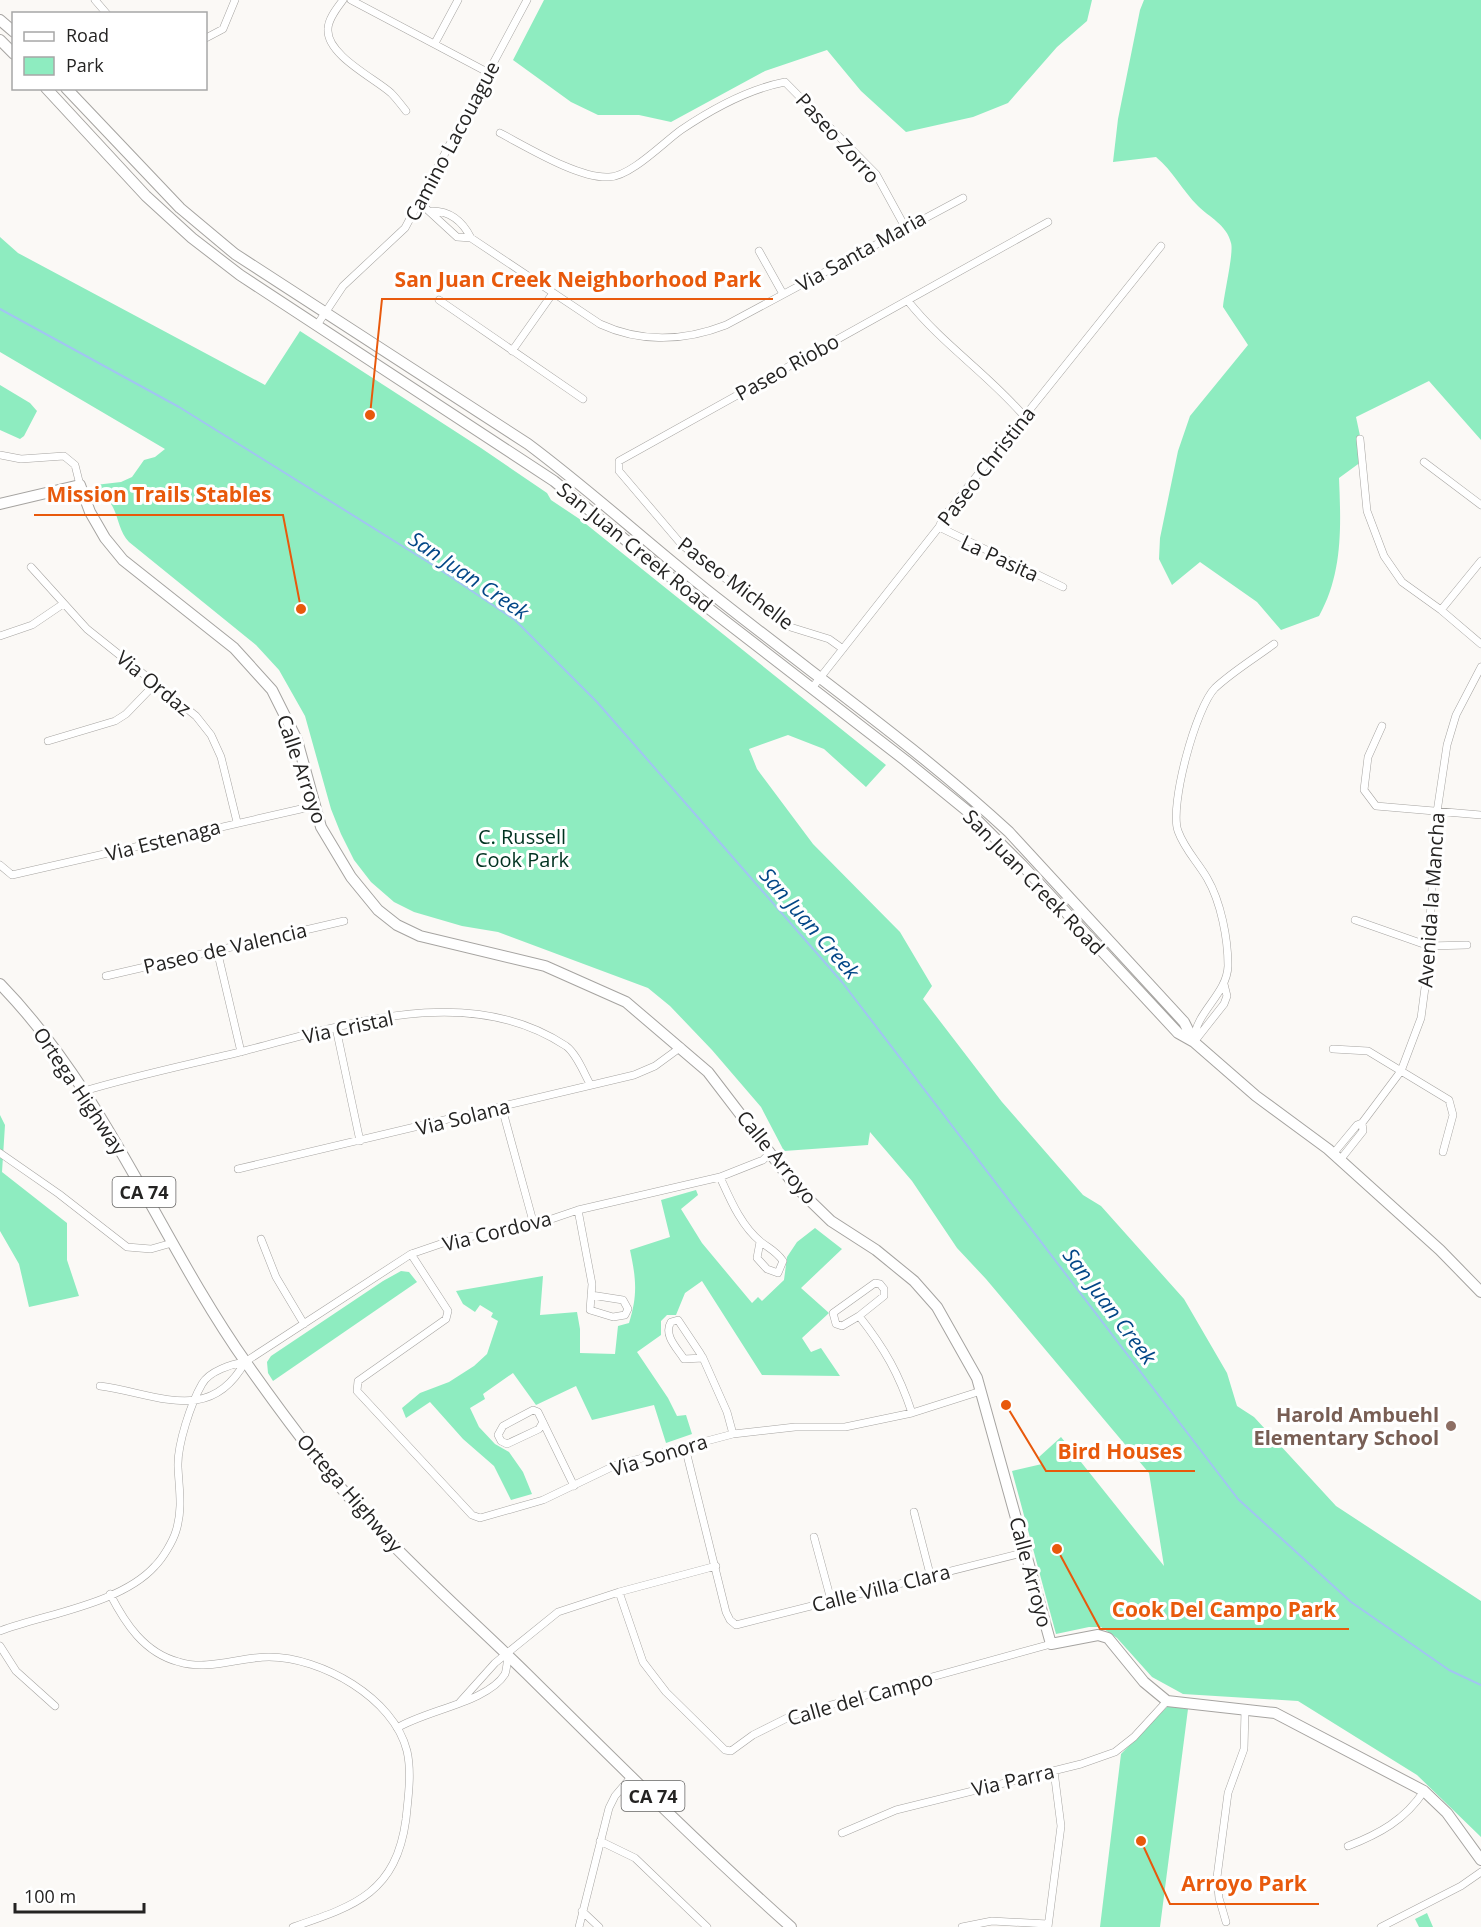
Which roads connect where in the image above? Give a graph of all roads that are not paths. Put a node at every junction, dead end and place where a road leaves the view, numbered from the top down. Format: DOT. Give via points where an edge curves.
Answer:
graph roads {
  1 [pos="95,0"];
  2 [pos="235,0"];
  3 [pos="342,0"];
  4 [pos="351,0"];
  5 [pos="458,0"];
  6 [pos="527,0"];
  7 [pos="105,12"];
  8 [pos="0,20"];
  9 [pos="12,30"];
  10 [pos="207,37"];
  11 [pos="0,40"];
  12 [pos="435,43"];
  13 [pos="12,52"];
  14 [pos="489,73"];
  15 [pos="48,90"];
  16 [pos="68,90"];
  17 [pos="406,111"];
  18 [pos="500,133"];
  19 [pos="963,198"];
  20 [pos="420,203"];
  21 [pos="432,211"];
  22 [pos="455,219"];
  23 [pos="1048,222"];
  24 [pos="905,227"];
  25 [pos="448,229"];
  26 [pos="471,238"];
  27 [pos="1161,246"];
  28 [pos="759,251"];
  29 [pos="553,293"];
  30 [pos="783,294"];
  31 [pos="439,300"];
  32 [pos="908,301"];
  33 [pos="325,313"];
  34 [pos="317,325"];
  35 [pos="512,351"];
  36 [pos="583,399"];
  37 [pos="1024,416"];
  38 [pos="1360,439"];
  39 [pos="0,455"];
  40 [pos="1424,462"];
  41 [pos="619,471"];
  42 [pos="80,484"];
  43 [pos="0,504"];
  44 [pos="1481,505"];
  45 [pos="939,527"];
  46 [pos="1481,561"];
  47 [pos="31,567"];
  48 [pos="1063,587"];
  49 [pos="63,604"];
  50 [pos="1441,610"];
  51 [pos="0,636"];
  52 [pos="1274,644"];
  53 [pos="1481,644"];
  54 [pos="843,649"];
  55 [pos="1481,668"];
  56 [pos="816,683"];
  57 [pos="155,684"];
  58 [pos="1382,726"];
  59 [pos="48,741"];
  60 [pos="314,806"];
  61 [pos="1437,812"];
  62 [pos="1481,815"];
  63 [pos="237,822"];
  64 [pos="0,865"];
  65 [pos="1355,920"];
  66 [pos="344,921"];
  67 [pos="1467,945"];
  68 [pos="1429,946"];
  69 [pos="217,950"];
  70 [pos="106,976"];
  71 [pos="0,984"];
  72 [pos="1224,984"];
  73 [pos="336,1028"];
  74 [pos="1194,1042"];
  75 [pos="681,1046"];
  76 [pos="1333,1049"];
  77 [pos="241,1052"];
  78 [pos="1401,1071"];
  79 [pos="590,1084"];
  80 [pos="84,1091"];
  81 [pos="502,1108"];
  82 [pos="360,1141"];
  83 [pos="1443,1152"];
  84 [pos="0,1153"];
  85 [pos="771,1153"];
  86 [pos="1336,1157"];
  87 [pos="237,1169"];
  88 [pos="720,1177"];
  89 [pos="578,1210"];
  90 [pos="534,1225"];
  91 [pos="261,1239"];
  92 [pos="760,1242"];
  93 [pos="172,1243"];
  94 [pos="411,1254"];
  95 [pos="1481,1292"];
  96 [pos="591,1295"];
  97 [pos="859,1316"];
  98 [pos="304,1324"];
  99 [pos="703,1358"];
  100 [pos="245,1362"];
  101 [pos="100,1386"];
  102 [pos="981,1391"];
  103 [pos="194,1402"];
  104 [pos="912,1413"];
  105 [pos="543,1422"];
  106 [pos="733,1434"];
  107 [pos="685,1447"];
  108 [pos="574,1486"];
  109 [pos="914,1512"];
  110 [pos="814,1537"];
  111 [pos="1026,1552"];
  112 [pos="716,1566"];
  113 [pos="930,1574"];
  114 [pos="619,1592"];
  115 [pos="110,1594"];
  116 [pos="831,1600"];
  117 [pos="0,1631"];
  118 [pos="1051,1644"];
  119 [pos="0,1646"];
  120 [pos="508,1655"];
  121 [pos="474,1683"];
  122 [pos="482,1694"];
  123 [pos="1167,1701"];
  124 [pos="460,1702"];
  125 [pos="56,1706"];
  126 [pos="1245,1710"];
  127 [pos="397,1728"];
  128 [pos="1054,1771"];
  129 [pos="632,1776"];
  130 [pos="1424,1791"];
  131 [pos="842,1833"];
  132 [pos="600,1841"];
  133 [pos="1348,1846"];
  134 [pos="1481,1860"];
  135 [pos="1481,1872"];
  136 [pos="582,1911"];
  137 [pos="1226,1922"];
  138 [pos="1048,1926"];
  139 [pos="293,1927"];
  140 [pos="579,1927"];
  141 [pos="599,1927"];
  142 [pos="707,1927"];
  143 [pos="791,1927"];
  144 [pos="962,1927"];
  145 [pos="1381,1927"];
  1 -- 7 [label="street"];
  2 -- 10 [label="street" via="223,29"];
  3 -- 17 [label="street" via="329,21 327,31 331,40 353,67 391,93"];
  4 -- 12 [label="street"];
  5 -- 12 [label="street"];
  6 -- 14 [label="street, Camino Lacouague"];
  8 -- 9 [label="street"];
  11 -- 13 [label="street"];
  12 -- 14 [label="street"];
  14 -- 20 [label="street, Camino Lacouague"];
  15 -- 34 [label="street, San Juan Creek Road" via="146,196 192,238"];
  16 -- 33 [label="street, San Juan Creek Road" via="207,231"];
  18 -- 24 [label="street, Paseo Zorro" via="571,169 609,177 623,173 719,107 785,82 876,174"];
  19 -- 24 [label="street, Via Santa Maria"];
  20 -- 21 [label="street, Via Santa Maria"];
  20 -- 33 [label="street, Camino Lacouague" via="405,228 343,286"];
  21 -- 22 [label="street, Via Santa Maria" via="444,211"];
  21 -- 25 [label="street, Via Santa Maria"];
  22 -- 25 [label="street"];
  22 -- 26 [label="street, Via Santa Maria" via="465,226"];
  23 -- 32 [label="street, Paseo Riobo"];
  24 -- 30 [label="street, Via Santa Maria"];
  25 -- 26 [label="street, Via Santa Maria" via="457,237"];
  26 -- 29 [label="street, Via Santa Maria"];
  27 -- 37 [label="street, Paseo Christina"];
  28 -- 30 [label="street"];
  29 -- 30 [label="street, Via Santa Maria" via="600,324 646,338 705,333"];
  29 -- 35 [label="street"];
  31 -- 35 [label="street"];
  32 -- 37 [label="street" via="939,337 988,378"];
  32 -- 41 [label="street, Paseo Riobo" via="619,461"];
  33 -- 34 [label="street, Camino Lacouague"];
  33 -- 56 [label="street, San Juan Creek Road" via="556,465"];
  34 -- 56 [label="street, San Juan Creek Road" via="533,466 703,604"];
  35 -- 36 [label="street"];
  37 -- 45 [label="street, Paseo Christina"];
  38 -- 50 [label="street" via="1367,511 1384,556 1401,582"];
  39 -- 42 [label="street" via="21,459 64,456 75,465"];
  40 -- 44 [label="street"];
  41 -- 54 [label="street, Paseo Michelle" via="682,545 787,626 829,639"];
  42 -- 43 [label="street"];
  42 -- 60 [label="street, Calle Arroyo" via="90,512 123,560 234,648 272,690 297,740"];
  45 -- 48 [label="street, La Pasita"];
  45 -- 54 [label="street, Paseo Christina"];
  46 -- 50 [label="street"];
  47 -- 49 [label="street, Via Ordaz"];
  49 -- 51 [label="street" via="32,625"];
  49 -- 57 [label="street, Via Ordaz" via="87,629"];
  50 -- 53 [label="street"];
  52 -- 72 [label="street" via="1214,689 1196,729 1175,803 1180,836 1207,878 1221,914 1228,968"];
  54 -- 56 [label="street, Paseo Christina"];
  55 -- 61 [label="street, Avenida la Mancha" via="1456,715 1447,745"];
  56 -- 74 [label="street, San Juan Creek Road" via="971,814 1051,895 1140,995 1178,1033"];
  57 -- 59 [label="street" via="115,721"];
  57 -- 63 [label="street, Via Ordaz" via="195,716 210,735 220,757"];
  58 -- 61 [label="street" via="1368,757 1364,790 1376,806"];
  60 -- 63 [label="street, Via Estenaga"];
  60 -- 75 [label="street, Calle Arroyo" via="321,827 351,877 378,910 397,925 420,936 545,966 588,984 626,1002"];
  61 -- 62 [label="street"];
  61 -- 68 [label="street, Avenida la Mancha"];
  63 -- 64 [label="street, Via Estenaga" via="12,875"];
  65 -- 68 [label="street"];
  66 -- 69 [label="street, Paseo de Valencia"];
  67 -- 68 [label="street"];
  68 -- 78 [label="street, Avenida la Mancha" via="1421,1017"];
  69 -- 70 [label="street, Paseo de Valencia"];
  69 -- 77 [label="street"];
  71 -- 80 [label="street, Ortega Highway / CA 74" via="22,1006"];
  72 -- 74 [label="street" via="1195,1026"];
  72 -- 74 [label="street" via="1224,1004"];
  73 -- 77 [label="street, Via Cristal"];
  73 -- 79 [label="street, Via Cristal" via="380,1017 438,1012 525,1024 568,1047"];
  73 -- 82 [label="street"];
  74 -- 86 [label="street, San Juan Creek Road"];
  75 -- 79 [label="street, Via Solana" via="655,1066 634,1075"];
  75 -- 85 [label="street, Calle Arroyo" via="708,1072"];
  76 -- 78 [label="street" via="1368,1051"];
  77 -- 80 [label="street, Via Cristal"];
  78 -- 83 [label="street" via="1449,1100 1453,1115"];
  78 -- 86 [label="street, Avenida la Mancha" via="1362,1124 1363,1131"];
  79 -- 81 [label="street, Via Solana"];
  80 -- 93 [label="street, Ortega Highway / CA 74"];
  81 -- 82 [label="street, Via Solana"];
  81 -- 90 [label="street"];
  82 -- 87 [label="street, Via Solana"];
  84 -- 93 [label="street" via="128,1247 151,1249"];
  85 -- 88 [label="street, Via Cordova"];
  85 -- 102 [label="street, Calle Arroyo" via="796,1187 831,1221 876,1250 937,1307 972,1365"];
  86 -- 95 [label="street, San Juan Creek Road"];
  88 -- 89 [label="street, Via Cordova"];
  88 -- 92 [label="street" via="736,1211"];
  89 -- 90 [label="street, Via Cordova"];
  89 -- 96 [label="street"];
  90 -- 94 [label="street, Via Cordova" via="452,1240"];
  91 -- 98 [label="street" via="276,1277"];
  92 -- 92 [label="street" via="757,1258 767,1269 778,1273 783,1261 774,1249"];
  93 -- 100 [label="street, Ortega Highway / CA 74"];
  94 -- 98 [label="street, Via Cordova"];
  94 -- 108 [label="street, Via Sonora" via="448,1311 446,1319 358,1381 357,1391 472,1515 480,1518 543,1500"];
  96 -- 96 [label="street" via="623,1300 628,1309 625,1316 613,1317 590,1310"];
  97 -- 97 [label="street" via="884,1296 880,1284 875,1283 833,1313 833,1319 842,1326"];
  97 -- 104 [label="street" via="885,1349"];
  98 -- 100 [label="street, Via Cordova"];
  99 -- 99 [label="street" via="678,1320 671,1322 668,1334 684,1359"];
  99 -- 106 [label="street"];
  100 -- 103 [label="street" via="238,1376 206,1399"];
  100 -- 103 [label="street" via="230,1364 202,1383"];
  100 -- 120 [label="street, Ortega Highway / CA 74" via="370,1521"];
  101 -- 103 [label="street"];
  102 -- 104 [label="street, Via Sonora"];
  102 -- 111 [label="street, Calle Arroyo"];
  103 -- 115 [label="street" via="183,1432 178,1466 182,1497 176,1532 155,1566 135,1583"];
  104 -- 106 [label="street, Via Sonora" via="845,1427 795,1427"];
  105 -- 105 [label="street" via="533,1410 503,1426 498,1435 507,1444 539,1429"];
  105 -- 108 [label="street"];
  106 -- 107 [label="street, Via Sonora"];
  107 -- 108 [label="street, Via Sonora" via="616,1465"];
  107 -- 112 [label="street"];
  109 -- 113 [label="street"];
  110 -- 116 [label="street"];
  111 -- 113 [label="street, Calle Villa Clara"];
  111 -- 118 [label="street, Calle Arroyo"];
  112 -- 114 [label="street"];
  112 -- 116 [label="street, Calle Villa Clara" via="726,1612 736,1625"];
  113 -- 116 [label="street, Calle Villa Clara"];
  114 -- 118 [label="street, Calle del Campo" via="643,1662 666,1692 724,1750 731,1751 791,1716"];
  114 -- 120 [label="street" via="558,1612"];
  115 -- 117 [label="street" via="76,1610"];
  115 -- 127 [label="street" via="127,1627 177,1662 195,1665 288,1657 359,1687 379,1703"];
  118 -- 123 [label="street, Calle Arroyo" via="1088,1636 1108,1638 1144,1682"];
  119 -- 125 [label="street" via="16,1671"];
  120 -- 121 [label="street"];
  120 -- 122 [label="street" via="505,1674"];
  120 -- 129 [label="street, Ortega Highway / CA 74"];
  121 -- 122 [label="street"];
  121 -- 124 [label="street"];
  122 -- 124 [label="street"];
  123 -- 126 [label="street"];
  123 -- 128 [label="street, Via Parra" via="1115,1752"];
  124 -- 127 [label="street" via="413,1718"];
  126 -- 130 [label="street" via="1275,1713"];
  126 -- 137 [label="street" via="1244,1749 1228,1793 1216,1877"];
  127 -- 139 [label="street" via="407,1752 410,1783 398,1855 384,1880 357,1903"];
  128 -- 131 [label="street, Via Parra" via="896,1810"];
  128 -- 138 [label="street" via="1061,1826"];
  129 -- 132 [label="street" via="609,1808"];
  129 -- 143 [label="street, Ortega Highway / CA 74"];
  130 -- 133 [label="street" via="1394,1824"];
  130 -- 134 [label="street" via="1447,1813"];
  132 -- 136 [label="street"];
  132 -- 142 [label="street" via="635,1858"];
  135 -- 145 [label="street"];
  136 -- 140 [label="street"];
  136 -- 141 [label="street"];
  138 -- 144 [label="street" via="992,1921"];
}
